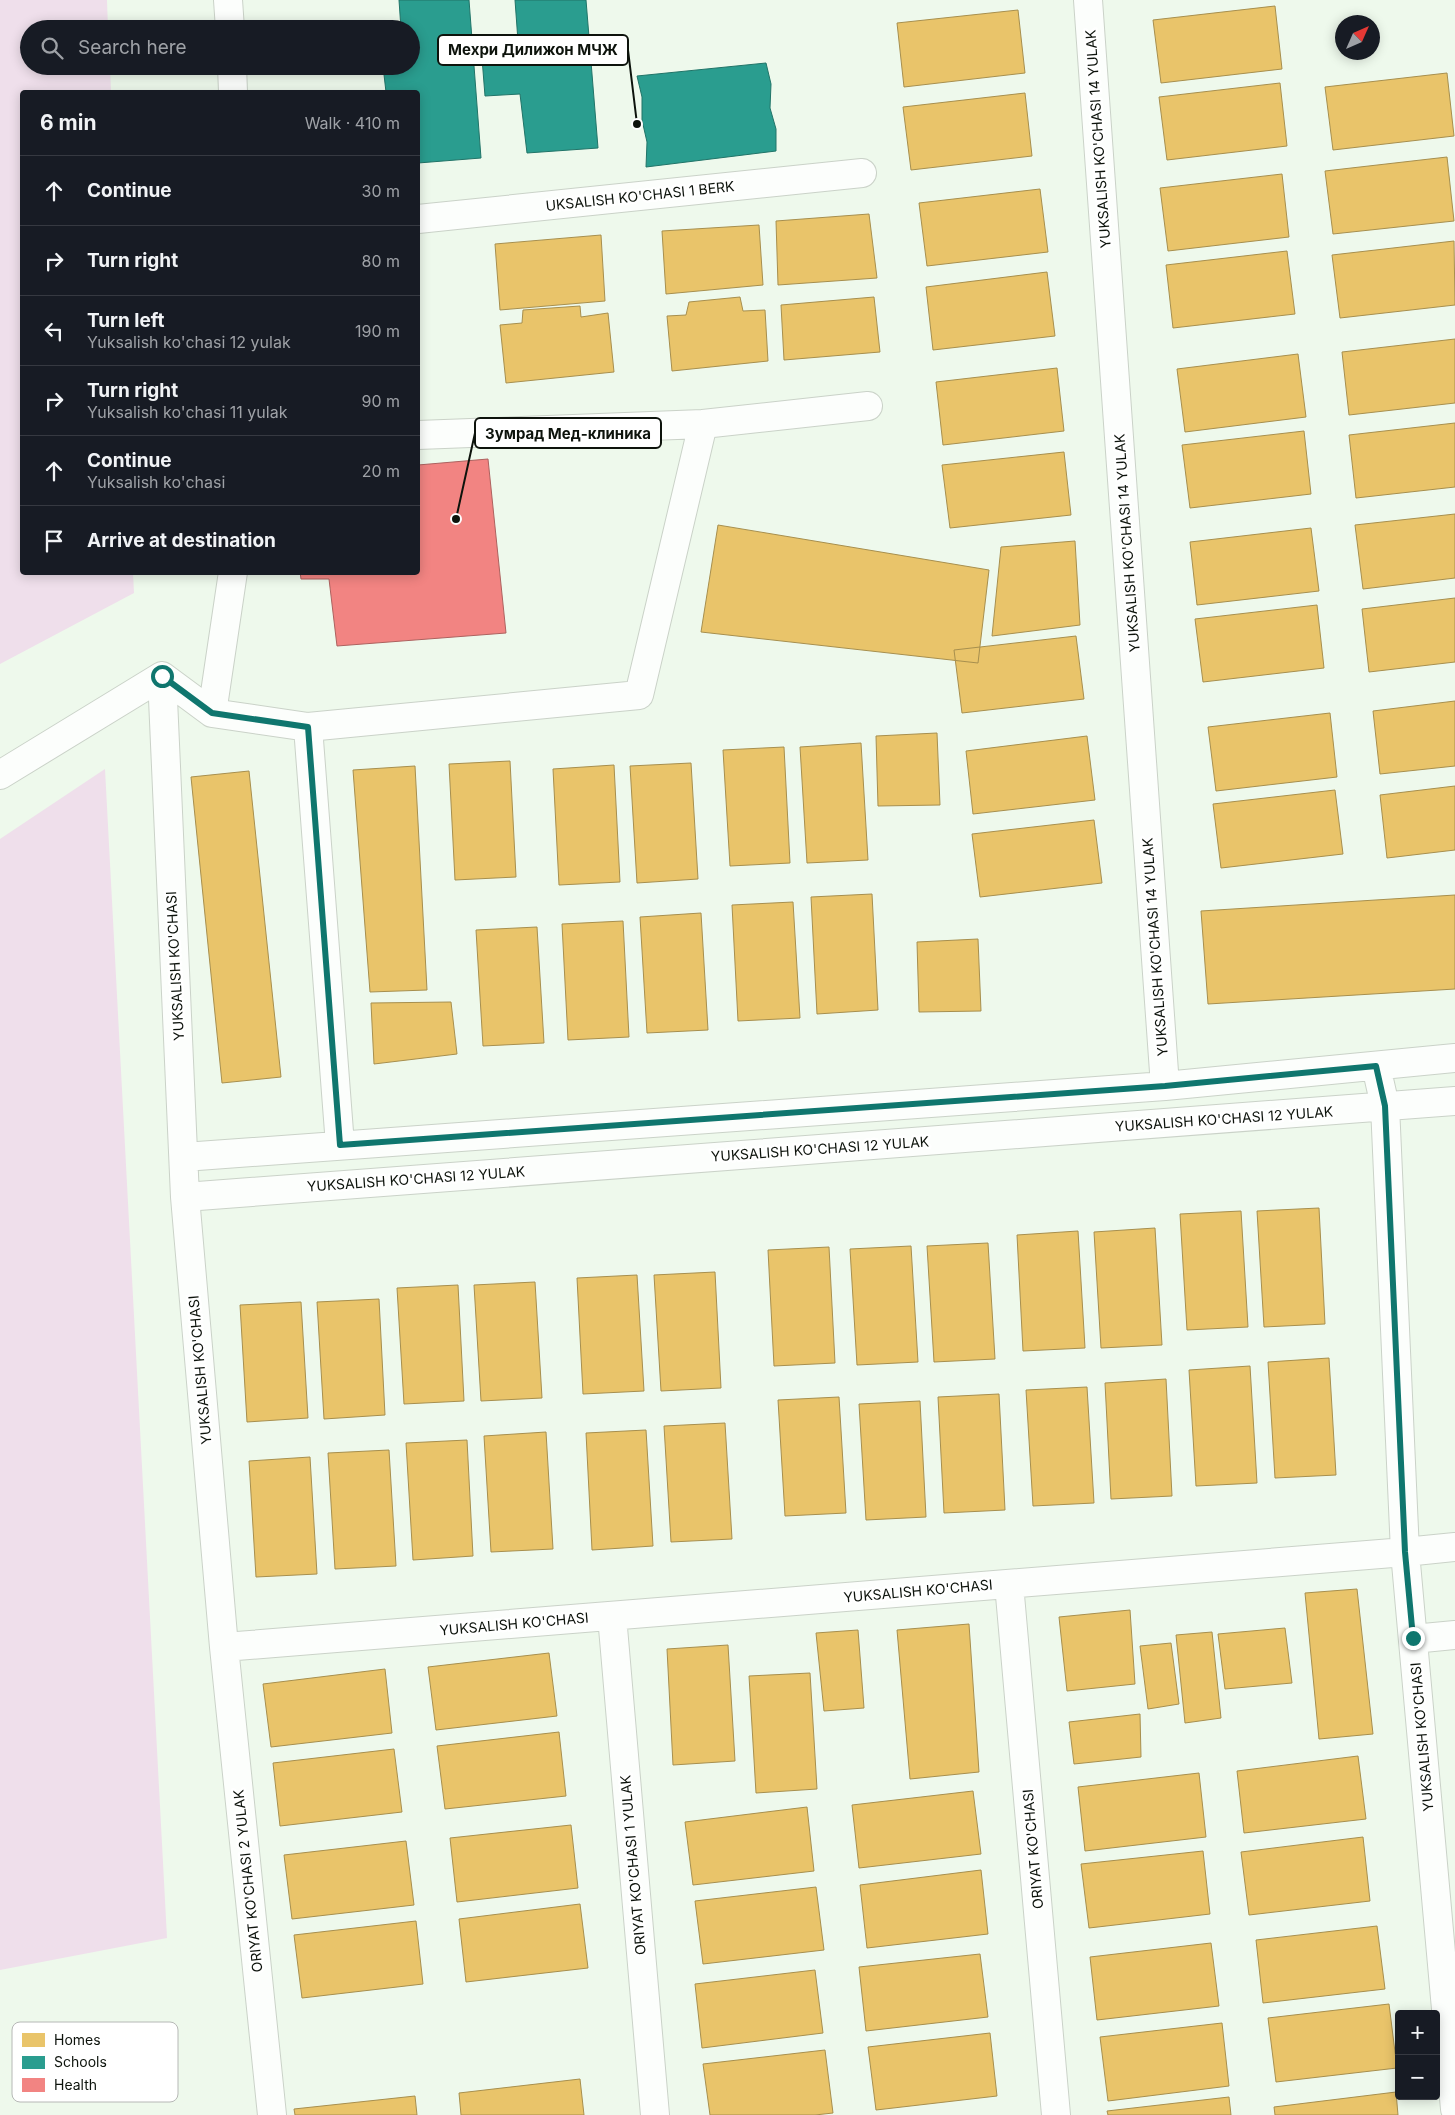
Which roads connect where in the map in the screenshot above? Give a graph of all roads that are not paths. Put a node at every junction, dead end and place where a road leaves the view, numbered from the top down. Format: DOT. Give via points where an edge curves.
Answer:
graph roads {
  1 [pos="228,0"];
  2 [pos="1088,0"];
  3 [pos="229,20"];
  4 [pos="232,75"];
  5 [pos="233,90"];
  6 [pos="862,173"];
  7 [pos="420,219"];
  8 [pos="868,406"];
  9 [pos="703,424"];
  10 [pos="420,435"];
  11 [pos="233,575"];
  12 [pos="162,676"];
  13 [pos="212,713"];
  14 [pos="308,727"];
  15 [pos="0,775"];
  16 [pos="1455,1058"];
  17 [pos="1376,1066"];
  18 [pos="1165,1086"];
  19 [pos="1455,1101"];
  20 [pos="1385,1106"];
  21 [pos="340,1145"];
  22 [pos="184,1157"];
  23 [pos="185,1196"];
  24 [pos="1455,1547"];
  25 [pos="1405,1552"];
  26 [pos="1009,1584"];
  27 [pos="612,1616"];
  28 [pos="1455,1635"];
  29 [pos="1413,1638"];
  30 [pos="224,1647"];
  31 [pos="1453,2075"];
  32 [pos="1455,2109"];
  33 [pos="272,2115"];
  34 [pos="655,2115"];
  35 [pos="1056,2115"];
  1 -- 3 [label="street"];
  2 -- 18 [label="street, YUKSALISH KO'CHASI 14 YULAK"];
  4 -- 5 [label="street"];
  6 -- 7 [label="street, UKSALISH KO'CHASI 1 BERK"];
  8 -- 9 [label="street"];
  9 -- 10 [label="street"];
  9 -- 14 [label="street" via="639,695"];
  11 -- 13 [label="street"];
  12 -- 13 [label="street"];
  12 -- 15 [label="street"];
  12 -- 22 [label="street, YUKSALISH KO'CHASI"];
  13 -- 14 [label="street"];
  14 -- 21 [label="street"];
  16 -- 17 [label="street"];
  17 -- 18 [label="street"];
  17 -- 20 [label="street"];
  18 -- 21 [label="street"];
  19 -- 20 [label="street, YUKSALISH KO'CHASI 12 YULAK"];
  20 -- 23 [label="street, YUKSALISH KO'CHASI 12 YULAK"];
  20 -- 25 [label="street"];
  21 -- 22 [label="street"];
  22 -- 23 [label="street, YUKSALISH KO'CHASI"];
  23 -- 30 [label="street, YUKSALISH KO'CHASI"];
  24 -- 25 [label="street"];
  25 -- 26 [label="street, YUKSALISH KO'CHASI"];
  25 -- 29 [label="street, YUKSALISH KO'CHASI"];
  26 -- 27 [label="street, YUKSALISH KO'CHASI"];
  26 -- 35 [label="street, ORIYAT KO'CHASI"];
  27 -- 30 [label="street, YUKSALISH KO'CHASI"];
  27 -- 34 [label="street, ORIYAT KO'CHASI 1 YULAK"];
  28 -- 29 [label="street"];
  29 -- 31 [label="street, YUKSALISH KO'CHASI"];
  30 -- 33 [label="street, ORIYAT KO'CHASI 2 YULAK"];
  31 -- 32 [label="street, YUKSALISH KO'CHASI"];
}
